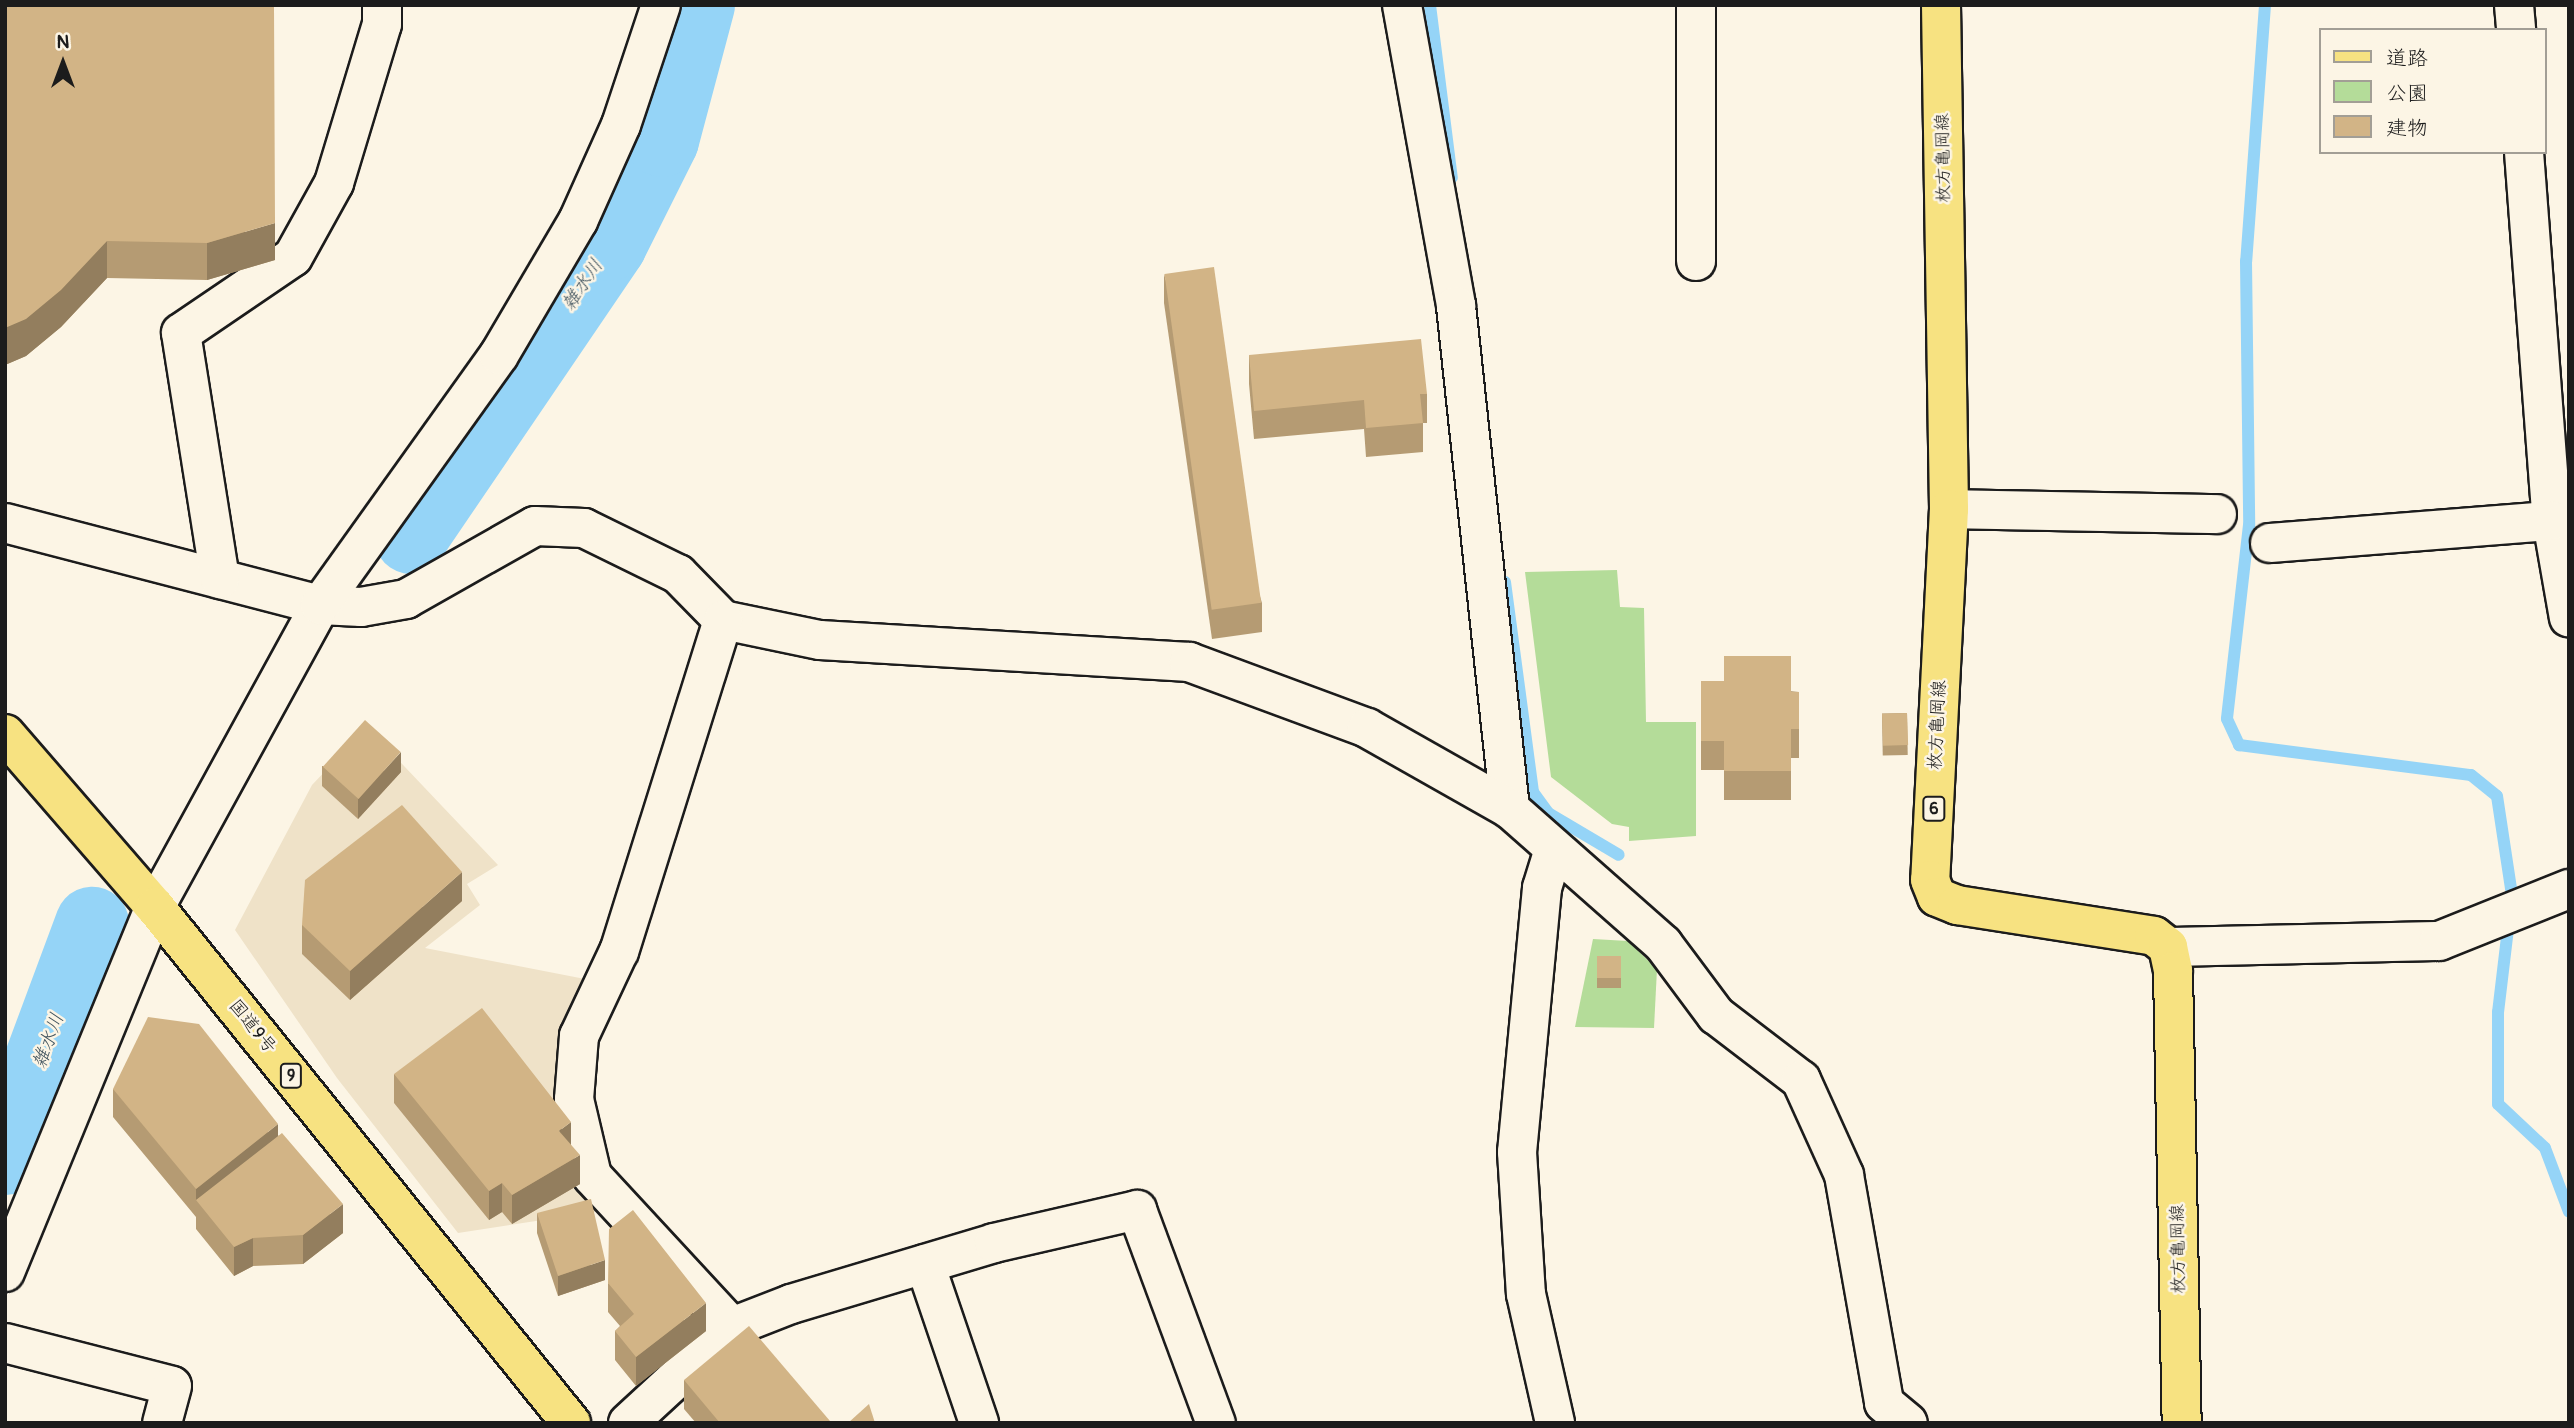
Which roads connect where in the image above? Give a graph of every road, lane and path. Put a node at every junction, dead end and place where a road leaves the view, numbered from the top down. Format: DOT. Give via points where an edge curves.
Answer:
graph roads {
  1 [pos="382,5"];
  2 [pos="661,5"];
  3 [pos="1402,5"];
  4 [pos="1696,5"];
  5 [pos="1941,5"];
  6 [pos="2514,5"];
  7 [pos="2516,28"];
  8 [pos="2524,154"];
  9 [pos="1696,261"];
  10 [pos="2554,385"];
  11 [pos="1949,509"];
  12 [pos="2217,514"];
  13 [pos="2552,521"];
  14 [pos="5,523"];
  15 [pos="2270,543"];
  16 [pos="220,579"];
  17 [pos="320,606"];
  18 [pos="2569,618"];
  19 [pos="723,620"];
  20 [pos="5,734"];
  21 [pos="1510,809"];
  22 [pos="1554,849"];
  23 [pos="2569,888"];
  24 [pos="155,907"];
  25 [pos="2168,947"];
  26 [pos="925,1264"];
  27 [pos="5,1272"];
  28 [pos="732,1327"];
  29 [pos="5,1343"];
  30 [pos="162,1423"];
  31 [pos="571,1423"];
  32 [pos="628,1423"];
  33 [pos="979,1423"];
  34 [pos="1216,1423"];
  35 [pos="1555,1423"];
  36 [pos="1908,1423"];
  37 [pos="2182,1423"];
  1 -- 16 [label="street" via="382,24 334,183 293,257 181,333"];
  2 -- 17 [label="street" via="621,125 578,221 499,355"];
  3 -- 21 [label="street" via="1456,306"];
  4 -- 9 [label="street"];
  5 -- 11 [label="main road, 枚方亀岡線 / 6"];
  6 -- 7 [label="street"];
  8 -- 10 [label="street"];
  10 -- 13 [label="street"];
  11 -- 12 [label="street"];
  11 -- 25 [label="main road, 枚方亀岡線 / 6" via="1930,880 1937,897 1957,905 2154,936"];
  13 -- 15 [label="street"];
  13 -- 18 [label="street"];
  14 -- 16 [label="street"];
  16 -- 17 [label="street"];
  17 -- 19 [label="street" via="361,607 406,599 535,526 584,527 678,574"];
  17 -- 24 [label="street"];
  19 -- 21 [label="street" via="820,640 1189,662 1367,728"];
  19 -- 28 [label="street" via="623,939 579,1035 574,1099 593,1176"];
  20 -- 24 [label="main road, 国道9号 / 9"];
  21 -- 22 [label="street"];
  22 -- 35 [label="street" via="1542,888 1517,1152 1526,1294"];
  22 -- 36 [label="street" via="1663,944 1716,1014 1801,1080 1844,1175 1884,1403"];
  23 -- 25 [label="street" via="2439,941"];
  24 -- 27 [label="street"];
  24 -- 31 [label="main road, 国道9号 / 9"];
  25 -- 37 [label="main road, 枚方亀岡線" via="2173,971"];
  26 -- 28 [label="street"];
  26 -- 33 [label="street"];
  26 -- 34 [label="street" via="1137,1210"];
  28 -- 32 [label="street"];
  29 -- 30 [label="street" via="172,1386"];
}
